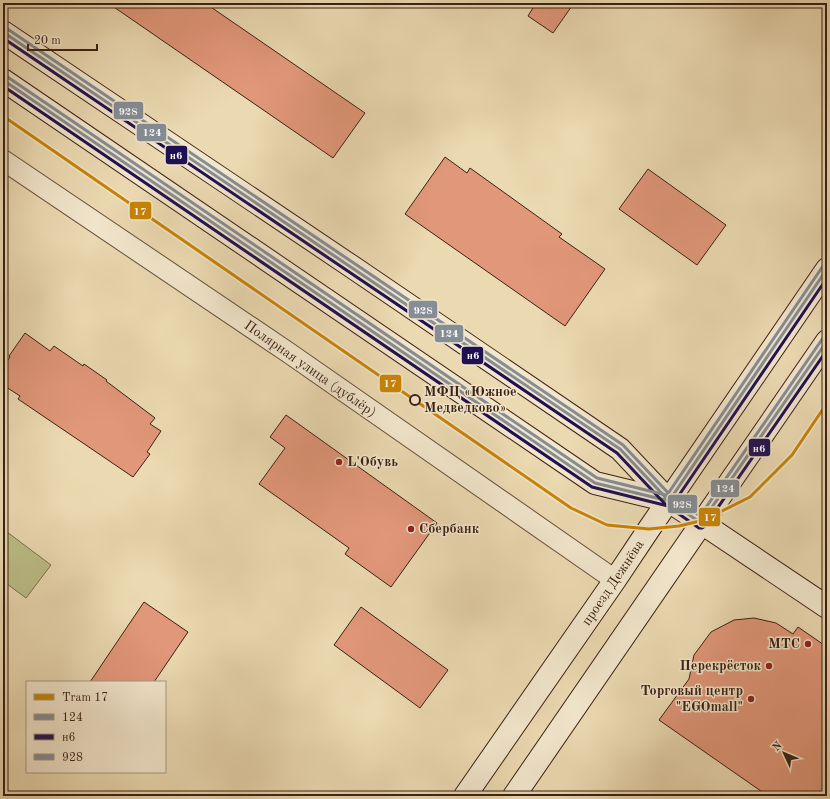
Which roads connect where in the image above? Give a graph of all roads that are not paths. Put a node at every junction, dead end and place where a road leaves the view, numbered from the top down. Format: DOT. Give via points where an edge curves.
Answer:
graph roads {
  1 [pos="3,32"];
  2 [pos="3,80"];
  3 [pos="3,160"];
  4 [pos="827,269"];
  5 [pos="827,341"];
  6 [pos="669,501"];
  7 [pos="701,523"];
  8 [pos="615,580"];
  9 [pos="827,607"];
  10 [pos="465,796"];
  11 [pos="514,796"];
  1 -- 6 [label="main road" via="620,449"];
  2 -- 6 [label="main road" via="595,483"];
  3 -- 8 [label="street, Полярная улица (дублёр)"];
  4 -- 6 [label="main road, проезд Дежнёва"];
  5 -- 7 [label="main road"];
  6 -- 7 [label="main road"];
  6 -- 8 [label="main road, проезд Дежнёва"];
  7 -- 9 [label="main road"];
  7 -- 11 [label="main road"];
  8 -- 10 [label="main road, проезд Дежнёва"];
}
